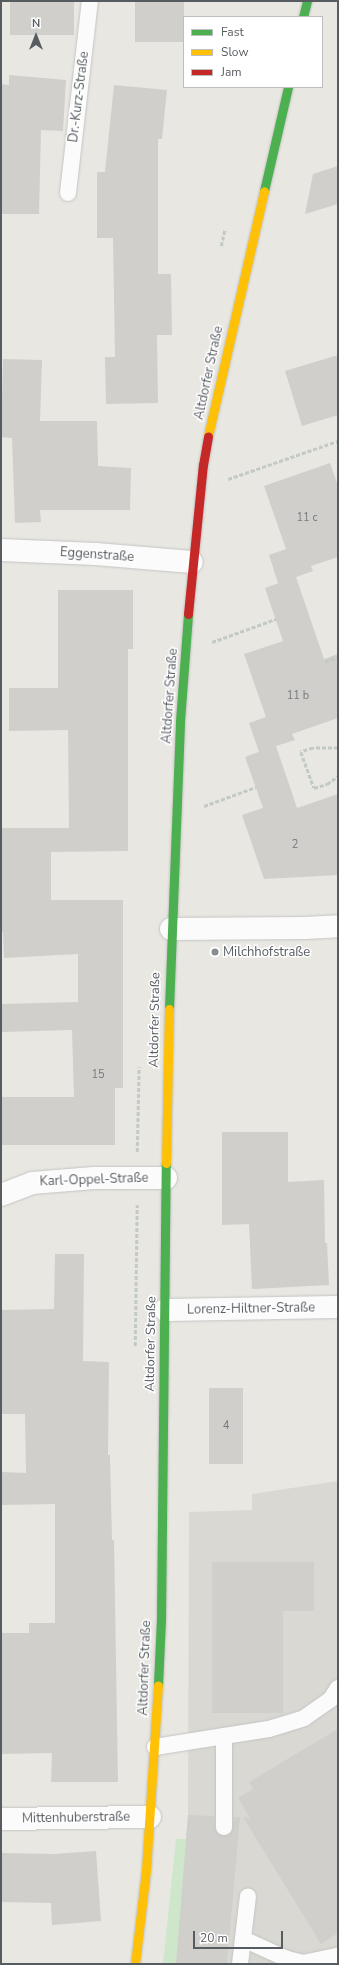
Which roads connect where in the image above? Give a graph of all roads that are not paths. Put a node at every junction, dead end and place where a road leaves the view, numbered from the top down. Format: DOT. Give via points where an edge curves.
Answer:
graph roads {
  1 [pos="90,1"];
  2 [pos="307,1"];
  3 [pos="303,16"];
  4 [pos="287,91"];
  5 [pos="68,193"];
  6 [pos="1,550"];
  7 [pos="192,562"];
  8 [pos="338,926"];
  9 [pos="171,929"];
  10 [pos="166,1178"];
  11 [pos="1,1196"];
  12 [pos="338,1307"];
  13 [pos="164,1310"];
  14 [pos="338,1688"];
  15 [pos="224,1736"];
  16 [pos="155,1747"];
  17 [pos="150,1817"];
  18 [pos="1,1819"];
  19 [pos="224,1827"];
  20 [pos="248,1896"];
  21 [pos="243,1939"];
  22 [pos="337,1956"];
  23 [pos="134,1964"];
  24 [pos="240,1964"];
  1 -- 5 [label="lane, Dr.-Kurz-Straße"];
  2 -- 3 [label="main road"];
  4 -- 7 [label="main road, Altdorfer Straße" via="230,332 203,465"];
  6 -- 7 [label="street, Eggenstraße"];
  7 -- 9 [label="main road, Altdorfer Straße" via="179,736"];
  8 -- 9 [label="street"];
  9 -- 10 [label="main road, Altdorfer Straße"];
  10 -- 11 [label="street, Karl-Oppel-Straße" via="94,1178 32,1183"];
  10 -- 13 [label="main road, Altdorfer Straße"];
  12 -- 13 [label="street, Lorenz-Hiltner-Straße"];
  13 -- 16 [label="main road, Altdorfer Straße" via="161,1619"];
  14 -- 15 [label="lane" via="331,1699 304,1718 269,1729"];
  15 -- 16 [label="lane"];
  15 -- 19 [label="lane"];
  16 -- 17 [label="main road, Altdorfer Straße"];
  17 -- 18 [label="street, Mittenhuberstraße"];
  17 -- 23 [label="main road, Altdorfer Straße" via="142,1911"];
  20 -- 21 [label="lane"];
  21 -- 22 [label="lane" via="287,1959 303,1963"];
  21 -- 24 [label="lane"];
}
